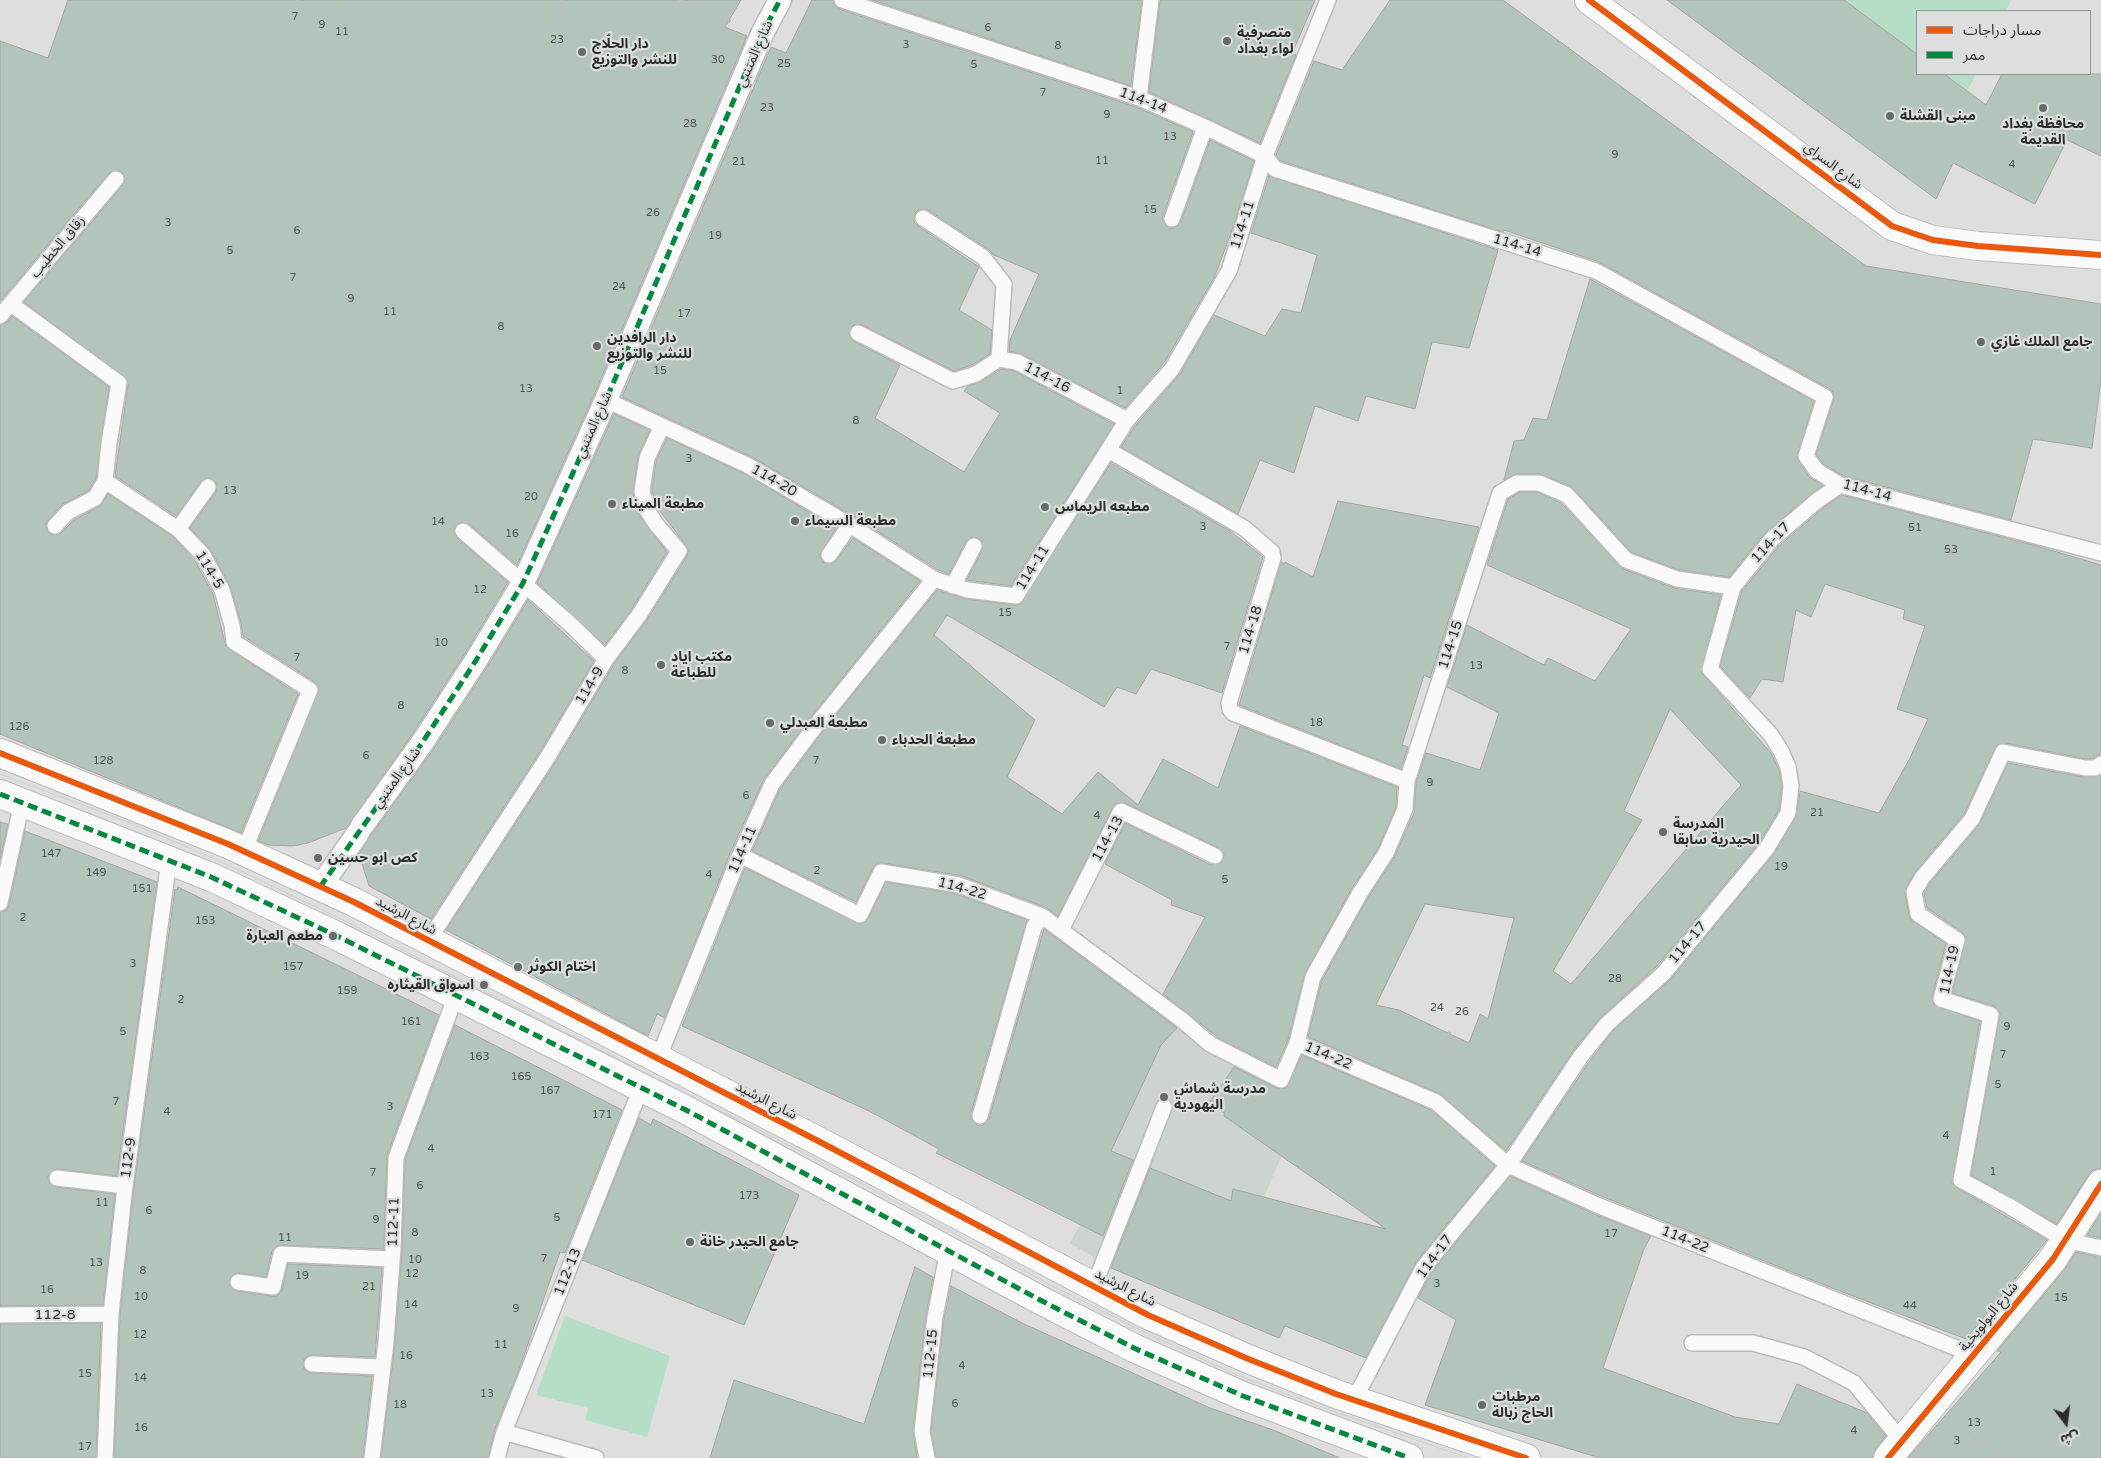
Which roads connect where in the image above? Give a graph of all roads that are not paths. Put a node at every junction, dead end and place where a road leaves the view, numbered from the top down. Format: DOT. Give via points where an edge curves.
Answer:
graph roads {
  1 [pos="780,0"];
  2 [pos="842,0"];
  3 [pos="1152,0"];
  4 [pos="1328,0"];
  5 [pos="1589,0"];
  6 [pos="1139,98"];
  7 [pos="1206,127"];
  8 [pos="1265,156"];
  9 [pos="116,179"];
  10 [pos="923,218"];
  11 [pos="1172,219"];
  12 [pos="2101,256"];
  13 [pos="11,304"];
  14 [pos="0,316"];
  15 [pos="858,334"];
  16 [pos="998,359"];
  17 [pos="606,400"];
  18 [pos="1127,420"];
  19 [pos="662,426"];
  20 [pos="1108,450"];
  21 [pos="105,481"];
  22 [pos="1840,485"];
  23 [pos="208,487"];
  24 [pos="850,525"];
  25 [pos="55,526"];
  26 [pos="178,529"];
  27 [pos="463,531"];
  28 [pos="974,546"];
  29 [pos="2101,552"];
  30 [pos="829,555"];
  31 [pos="934,579"];
  32 [pos="523,583"];
  33 [pos="953,586"];
  34 [pos="1733,587"];
  35 [pos="606,659"];
  36 [pos="0,753"];
  37 [pos="2101,764"];
  38 [pos="1407,781"];
  39 [pos="11,798"];
  40 [pos="244,851"];
  41 [pos="740,854"];
  42 [pos="1215,856"];
  43 [pos="169,860"];
  44 [pos="320,886"];
  45 [pos="0,903"];
  46 [pos="1042,916"];
  47 [pos="1061,930"];
  48 [pos="428,941"];
  49 [pos="456,996"];
  50 [pos="1297,1043"];
  51 [pos="658,1059"];
  52 [pos="641,1088"];
  53 [pos="1164,1107"];
  54 [pos="980,1116"];
  55 [pos="1508,1165"];
  56 [pos="57,1178"];
  57 [pos="2101,1184"];
  58 [pos="125,1186"];
  59 [pos="2065,1240"];
  60 [pos="2101,1248"];
  61 [pos="948,1250"];
  62 [pos="392,1259"];
  63 [pos="238,1282"];
  64 [pos="1094,1286"];
  65 [pos="111,1314"];
  66 [pos="0,1315"];
  67 [pos="1692,1343"];
  68 [pos="1974,1355"];
  69 [pos="312,1364"];
  70 [pos="382,1367"];
  71 [pos="1354,1400"];
  72 [pos="504,1432"];
  73 [pos="1895,1449"];
  74 [pos="105,1458"];
  75 [pos="372,1458"];
  76 [pos="497,1458"];
  77 [pos="596,1458"];
  78 [pos="927,1458"];
  79 [pos="1408,1458"];
  80 [pos="1526,1458"];
  1 -- 17 [label="street, شارع المتنبي" via="762,34"];
  2 -- 6 [label="lane, 114-14"];
  3 -- 6 [label="lane"];
  4 -- 8 [label="lane, 114-11"];
  5 -- 12 [label="street, شارع السراي" via="1892,226 1933,240"];
  6 -- 7 [label="lane, 114-14"];
  7 -- 8 [label="lane, 114-14"];
  7 -- 11 [label="lane"];
  8 -- 18 [label="lane, 114-11" via="1229,271 1172,369"];
  8 -- 22 [label="lane, 114-14" via="1274,169 1596,271 1826,397 1806,456 1817,470"];
  9 -- 13 [label="lane, زقاق الخطيب"];
  10 -- 16 [label="lane" via="983,257 1004,284"];
  13 -- 14 [label="lane, زقاق الخطيب"];
  13 -- 21 [label="lane" via="119,383"];
  15 -- 16 [label="lane" via="953,381 976,374"];
  16 -- 18 [label="lane, 114-16" via="1017,362"];
  17 -- 19 [label="lane, 114-20"];
  17 -- 32 [label="street, شارع المتنبي"];
  18 -- 20 [label="lane, 114-11"];
  19 -- 24 [label="lane, 114-20" via="747,465"];
  19 -- 35 [label="lane, 114-9" via="646,458 642,491 647,510 678,551 639,615"];
  20 -- 33 [label="lane, 114-11" via="1016,596"];
  20 -- 38 [label="lane, 114-18" via="1244,528 1272,552 1273,558 1229,703 1233,713"];
  21 -- 25 [label="lane" via="95,498 68,512"];
  21 -- 26 [label="lane, 114-5"];
  22 -- 29 [label="lane, 114-14"];
  22 -- 34 [label="lane, 114-17" via="1772,539"];
  23 -- 26 [label="lane"];
  24 -- 30 [label="lane"];
  24 -- 31 [label="lane, 114-20"];
  26 -- 40 [label="lane, 114-5" via="203,555 222,590 234,642 310,690"];
  27 -- 32 [label="lane"];
  28 -- 33 [label="lane"];
  31 -- 33 [label="lane, 114-11"];
  31 -- 41 [label="lane, 114-11" via="772,784"];
  32 -- 35 [label="lane"];
  32 -- 44 [label="street, شارع المتنبي" via="428,735"];
  34 -- 38 [label="lane, 114-15" via="1677,579 1626,560 1567,495 1539,483 1517,483 1500,493"];
  34 -- 55 [label="lane, 114-17" via="1710,668 1771,735 1781,751 1791,786 1788,813 1767,848 1664,973 1607,1024 1581,1056"];
  35 -- 48 [label="lane, 114-9" via="549,755"];
  36 -- 40 [label="street, شارع الرشيد"];
  37 -- 59 [label="lane, 114-19" via="2086,768 2003,752 1972,819 1914,892 1918,914 1957,940 1941,999 1991,1015 1961,1180"];
  38 -- 50 [label="lane, 114-15" via="1405,808 1386,853 1313,977"];
  39 -- 43 [label="street"];
  39 -- 45 [label="lane"];
  40 -- 44 [label="street, شارع الرشيد"];
  41 -- 46 [label="lane, 114-22" via="860,915 882,872 959,885"];
  41 -- 51 [label="lane, 114-11"];
  42 -- 47 [label="lane, 114-13" via="1121,811"];
  43 -- 49 [label="street" via="211,876"];
  43 -- 58 [label="lane, 112-9"];
  44 -- 48 [label="street, شارع الرشيد"];
  46 -- 47 [label="lane, 114-22"];
  46 -- 54 [label="lane" via="1034,927"];
  47 -- 50 [label="lane, 114-22" via="1210,1044 1281,1080"];
  48 -- 51 [label="street, شارع الرشيد"];
  49 -- 52 [label="street"];
  49 -- 62 [label="lane, 112-11" via="396,1158"];
  50 -- 55 [label="lane, 114-22" via="1436,1102"];
  51 -- 64 [label="street, شارع الرشيد"];
  52 -- 61 [label="street"];
  52 -- 72 [label="lane, 112-13"];
  53 -- 64 [label="lane"];
  55 -- 68 [label="lane, 114-22" via="1597,1206"];
  55 -- 71 [label="lane, 114-17" via="1423,1268"];
  56 -- 58 [label="lane"];
  57 -- 59 [label="street, شارع البولويخية"];
  58 -- 65 [label="lane, 112-9"];
  59 -- 60 [label="lane"];
  59 -- 68 [label="street, شارع البولويخية"];
  61 -- 78 [label="lane, 112-15" via="935,1317 922,1432"];
  61 -- 79 [label="street" via="1136,1349 1244,1396"];
  62 -- 63 [label="lane" via="281,1254 273,1287"];
  62 -- 70 [label="lane, 112-11"];
  64 -- 71 [label="street, شارع الرشيد" via="1246,1358"];
  65 -- 66 [label="lane, 112-8"];
  65 -- 74 [label="lane, 112-9"];
  67 -- 73 [label="lane" via="1753,1343 1804,1357 1854,1383"];
  68 -- 73 [label="street, شارع البولويخية"];
  69 -- 70 [label="lane"];
  70 -- 75 [label="lane, 112-11"];
  71 -- 80 [label="street, شارع الرشيد"];
  72 -- 76 [label="lane, 112-13"];
  72 -- 77 [label="lane"];
}
